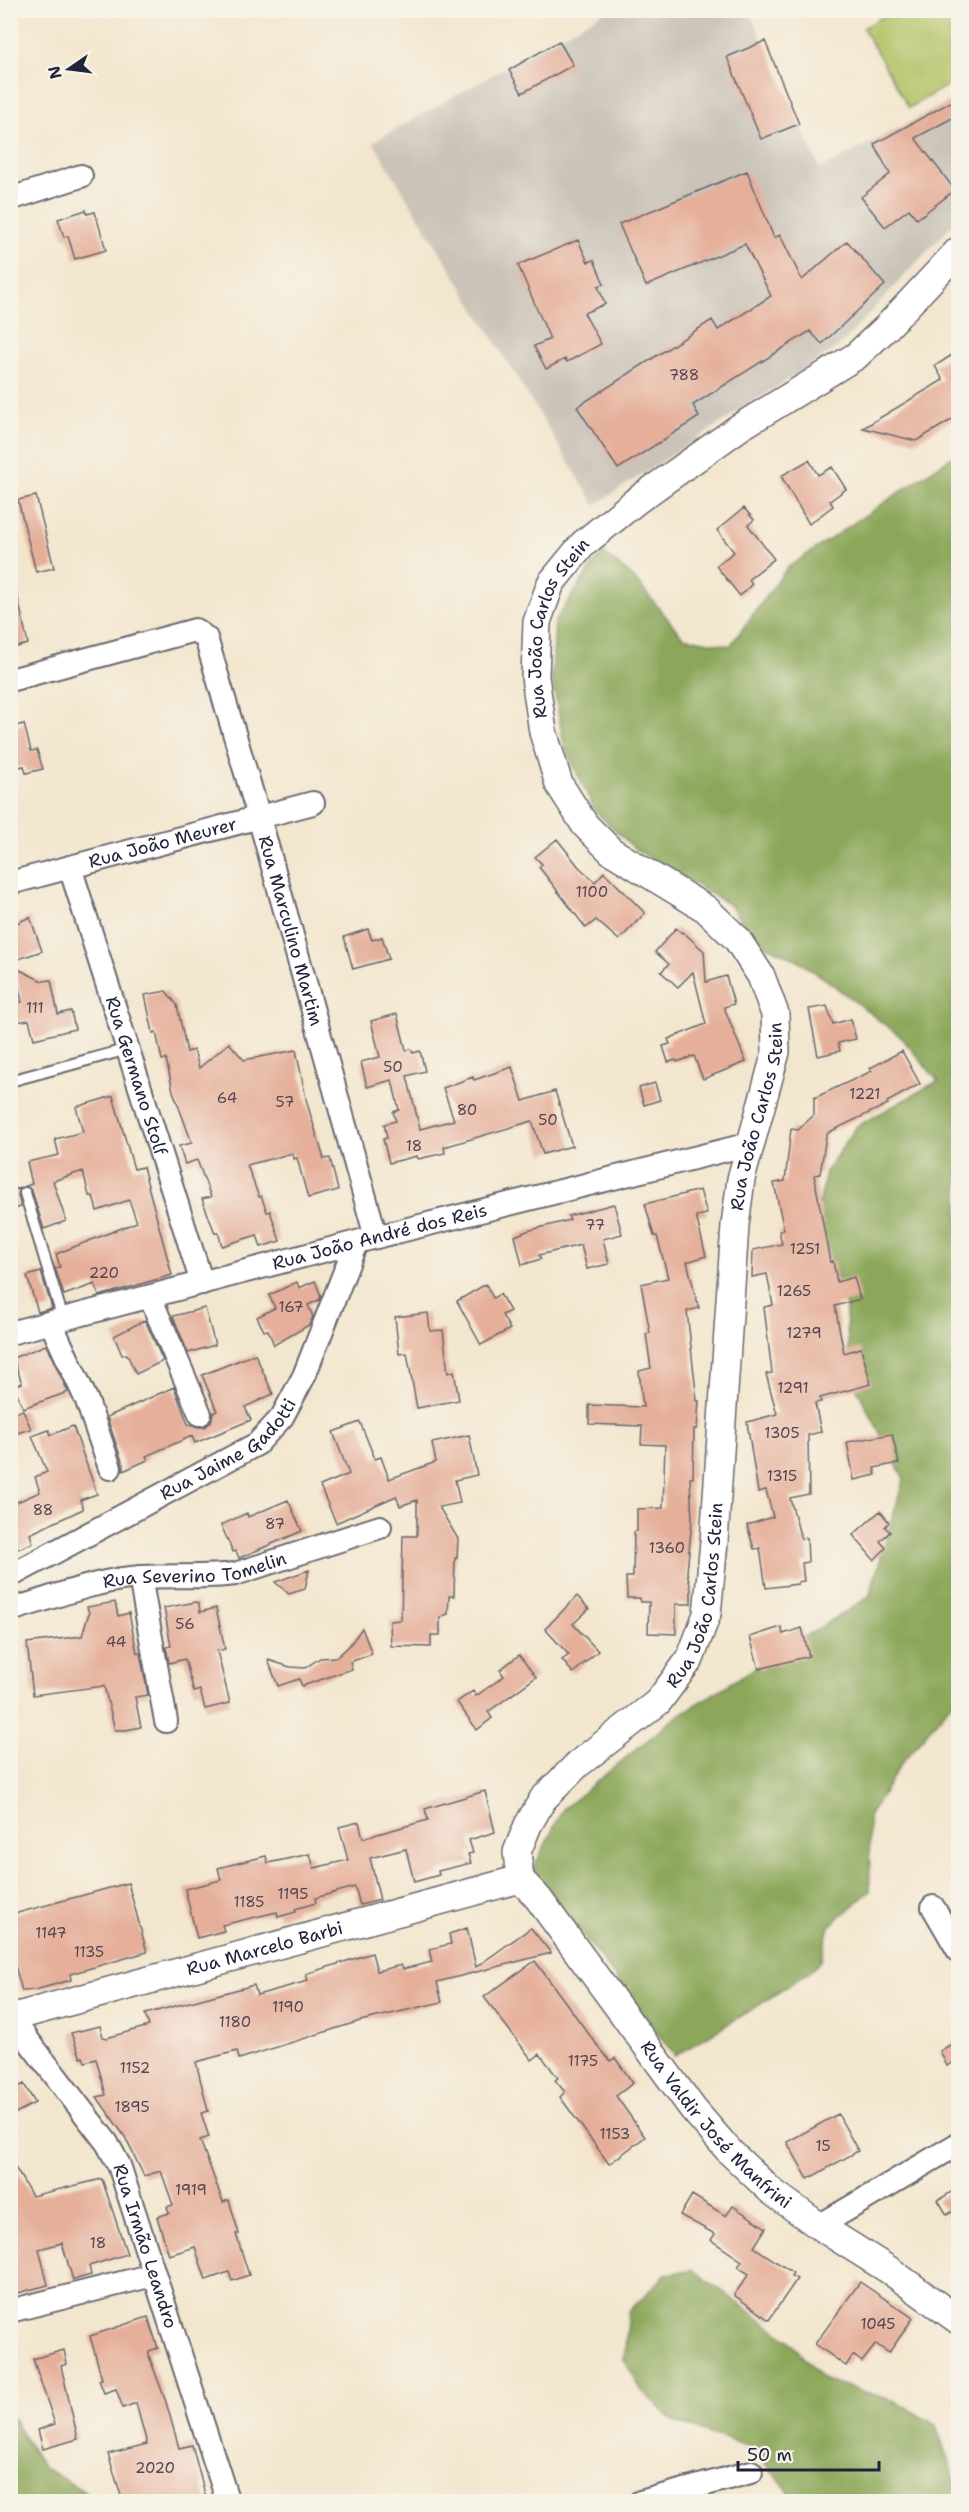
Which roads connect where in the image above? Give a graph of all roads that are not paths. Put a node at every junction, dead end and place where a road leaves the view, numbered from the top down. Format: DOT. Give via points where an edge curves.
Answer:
graph roads {
  1 [pos="81,177"];
  2 [pos="10,200"];
  3 [pos="958,251"];
  4 [pos="10,680"];
  5 [pos="314,803"];
  6 [pos="259,818"];
  7 [pos="70,867"];
  8 [pos="10,882"];
  9 [pos="128,1049"];
  10 [pos="10,1081"];
  11 [pos="750,1144"];
  12 [pos="26,1193"];
  13 [pos="366,1240"];
  14 [pos="202,1283"];
  15 [pos="150,1297"];
  16 [pos="57,1321"];
  17 [pos="10,1334"];
  18 [pos="200,1414"];
  19 [pos="110,1468"];
  20 [pos="380,1527"];
  21 [pos="10,1576"];
  22 [pos="140,1577"];
  23 [pos="10,1610"];
  24 [pos="166,1721"];
  25 [pos="520,1879"];
  26 [pos="933,1907"];
  27 [pos="958,1950"];
  28 [pos="11,2018"];
  29 [pos="958,2144"];
  30 [pos="819,2226"];
  31 [pos="153,2275"];
  32 [pos="10,2311"];
  33 [pos="958,2320"];
  34 [pos="751,2472"];
  35 [pos="228,2502"];
  36 [pos="640,2502"];
  1 -- 2 [label="street"];
  3 -- 11 [label="street, Rua João Carlos Stein" via="856,356 740,427 583,544 551,583 537,622 535,677 543,732 560,784 580,817 611,851 706,909 737,939 761,976 775,1014 776,1052"];
  4 -- 6 [label="street, Rua Marculino Martim" via="195,630 206,638 212,652"];
  5 -- 6 [label="street, Rua João Meurer"];
  6 -- 7 [label="street, Rua João Meurer"];
  6 -- 13 [label="street, Rua Marculino Martim"];
  7 -- 8 [label="street, Rua João Meurer"];
  7 -- 9 [label="street, Rua Germano Stolf"];
  9 -- 10 [label="lane"];
  9 -- 14 [label="street, Rua Germano Stolf"];
  11 -- 13 [label="street, Rua João André dos Reis"];
  11 -- 25 [label="street, Rua João Carlos Stein" via="735,1225 707,1614 690,1659 658,1702 578,1764 543,1799 517,1852"];
  12 -- 16 [label="lane"];
  13 -- 14 [label="street, Rua João André dos Reis"];
  13 -- 21 [label="street, Rua Jaime Gadotti" via="304,1376 282,1417 257,1444"];
  14 -- 15 [label="street, Rua João André dos Reis"];
  15 -- 16 [label="street, Rua João André dos Reis"];
  15 -- 18 [label="street"];
  16 -- 17 [label="street, Rua João André dos Reis"];
  16 -- 19 [label="street"];
  20 -- 22 [label="street, Rua Severino Tomelin" via="235,1574"];
  22 -- 23 [label="street, Rua Severino Tomelin" via="96,1585"];
  22 -- 24 [label="street"];
  25 -- 28 [label="street, Rua Marcelo Barbi"];
  25 -- 30 [label="street, Rua Valdir José Manfrini" via="693,2109 730,2152 771,2191"];
  26 -- 27 [label="street"];
  28 -- 31 [label="street, Rua Irmão Leandro" via="107,2143 119,2165"];
  29 -- 30 [label="street"];
  30 -- 33 [label="street, Rua Valdir José Manfrini"];
  31 -- 32 [label="street"];
  31 -- 35 [label="street, Rua Irmão Leandro"];
  34 -- 36 [label="street"];
}
